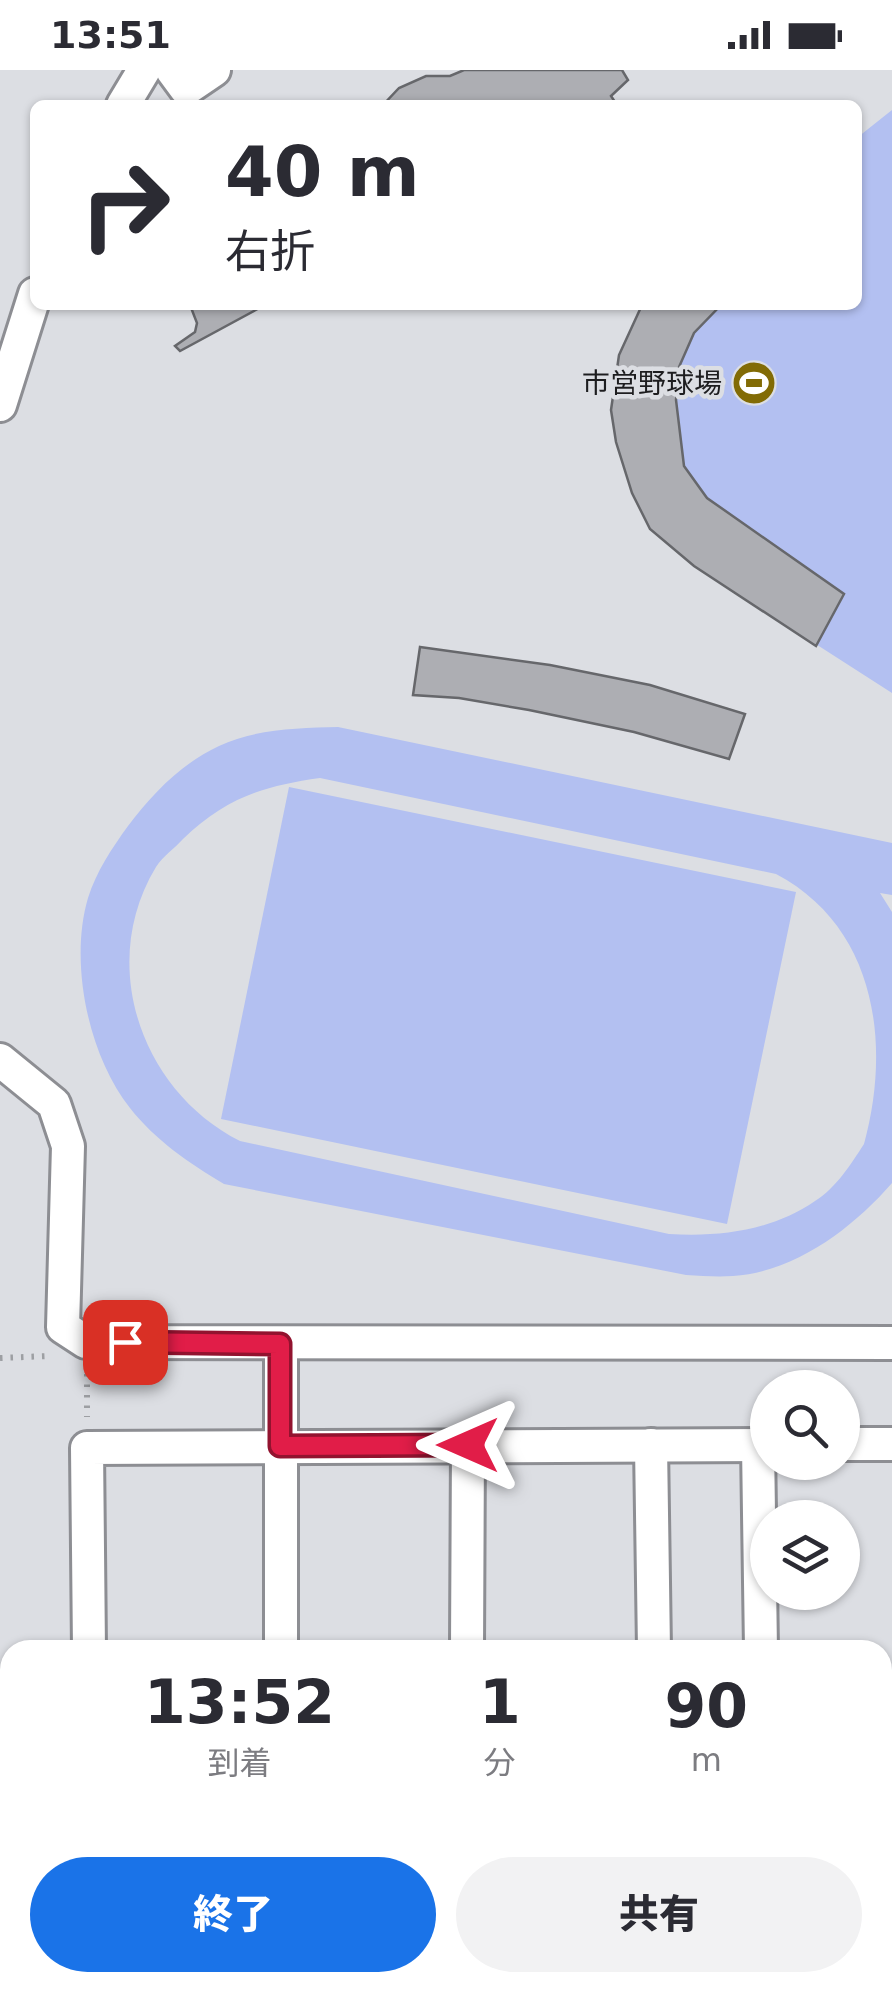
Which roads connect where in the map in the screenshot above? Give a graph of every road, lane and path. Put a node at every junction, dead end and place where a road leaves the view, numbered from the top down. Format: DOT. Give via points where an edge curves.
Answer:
graph roads {
  1 [pos="144,70"];
  2 [pos="172,70"];
  3 [pos="214,70"];
  4 [pos="126,100"];
  5 [pos="30,310"];
  6 [pos="0,406"];
  7 [pos="0,1060"];
  8 [pos="86,1342"];
  9 [pos="892,1343"];
  10 [pos="280,1344"];
  11 [pos="750,1444"];
  12 [pos="860,1444"];
  13 [pos="892,1444"];
  14 [pos="468,1445"];
  15 [pos="652,1445"];
  16 [pos="280,1446"];
  17 [pos="87,1448"];
  18 [pos="763,1480"];
  19 [pos="89,1640"];
  20 [pos="281,1640"];
  21 [pos="467,1640"];
  22 [pos="654,1640"];
  23 [pos="761,1640"];
  1 -- 4 [label="street"];
  2 -- 3 [label="street" via="186,90"];
  5 -- 6 [label="street"];
  7 -- 8 [label="street" via="54,1104 68,1146 64,1327"];
  8 -- 10 [label="street"];
  8 -- 17 [label="path"];
  9 -- 10 [label="street"];
  10 -- 16 [label="street"];
  11 -- 15 [label="street"];
  12 -- 13 [label="street"];
  14 -- 15 [label="street"];
  14 -- 16 [label="street"];
  14 -- 21 [label="street"];
  15 -- 22 [label="street"];
  16 -- 17 [label="street"];
  16 -- 20 [label="street"];
  17 -- 19 [label="street"];
  18 -- 23 [label="street"];
}
